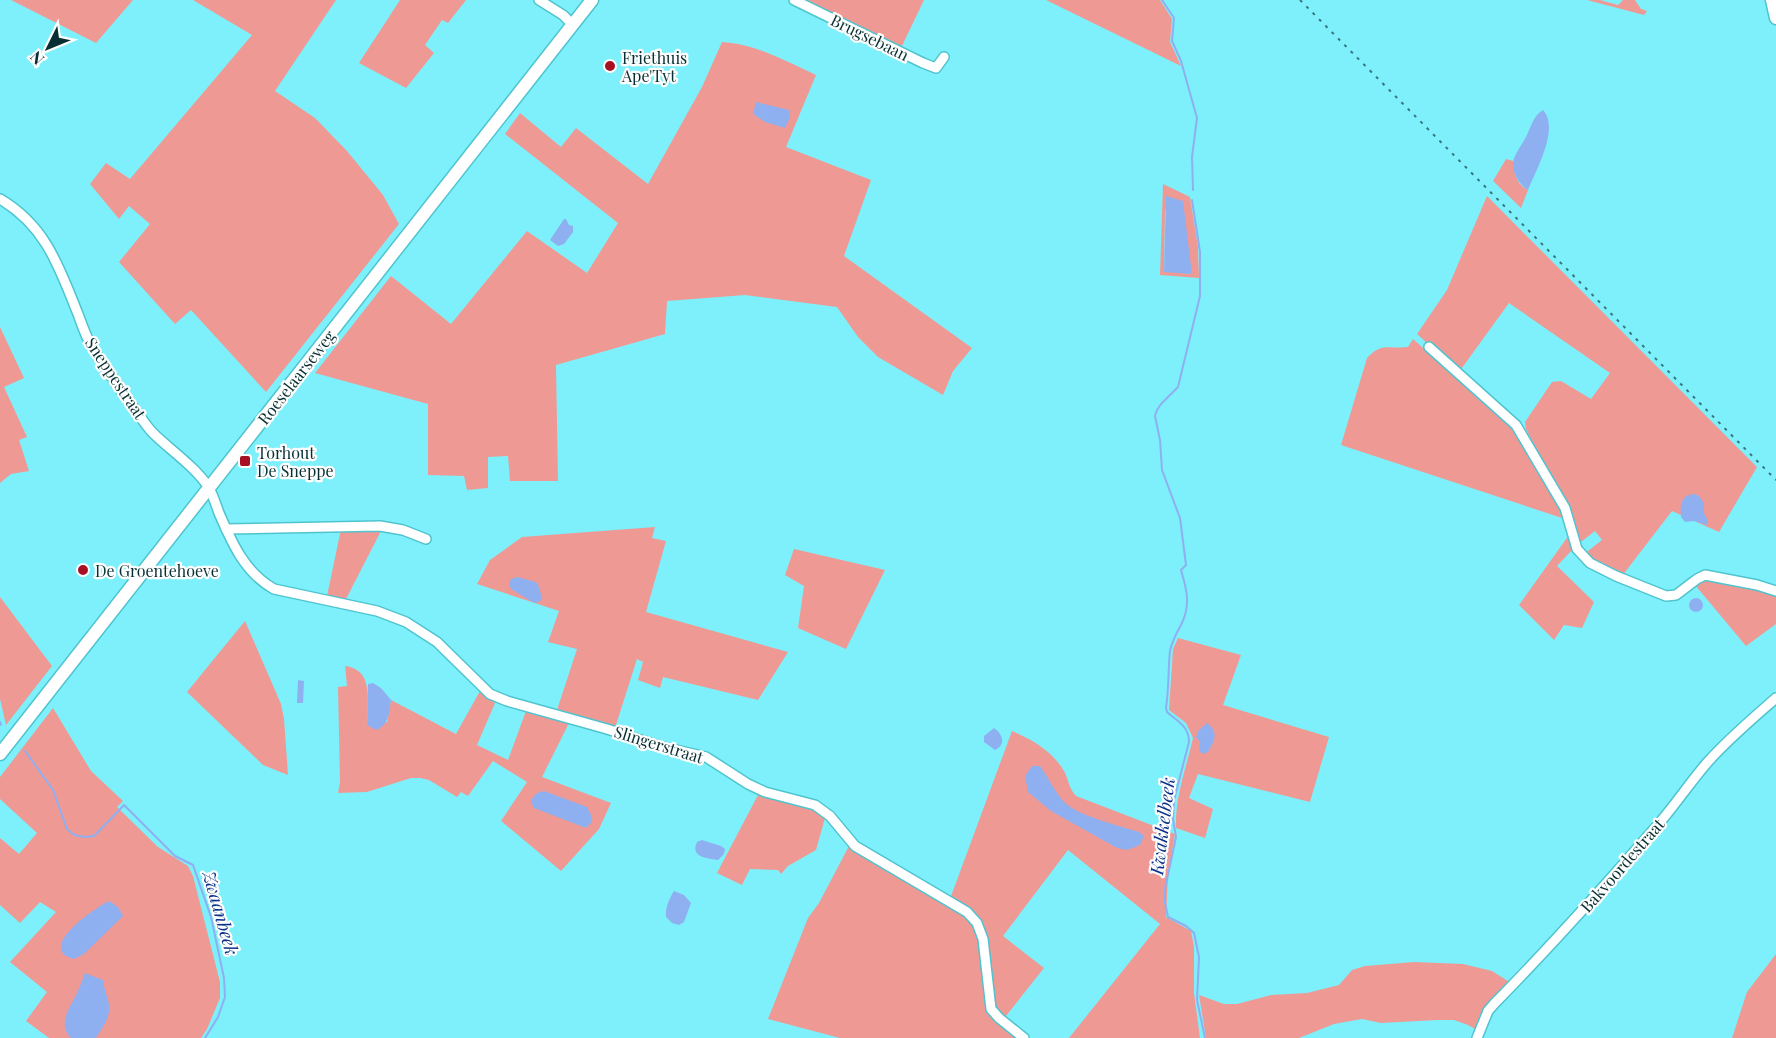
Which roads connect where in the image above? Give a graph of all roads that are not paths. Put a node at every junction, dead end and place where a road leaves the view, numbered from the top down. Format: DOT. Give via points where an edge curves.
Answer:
graph roads {
  1 [pos="539,0"];
  2 [pos="592,0"];
  3 [pos="794,0"];
  4 [pos="1772,0"];
  5 [pos="1776,18"];
  6 [pos="573,24"];
  7 [pos="944,57"];
  8 [pos="0,199"];
  9 [pos="1429,347"];
  10 [pos="209,488"];
  11 [pos="226,529"];
  12 [pos="426,539"];
  13 [pos="1776,591"];
  14 [pos="1776,698"];
  15 [pos="0,753"];
  16 [pos="1024,1038"];
  17 [pos="1477,1038"];
  1 -- 6 [label="street"];
  2 -- 6 [label="main road, Roeselaarseweg"];
  3 -- 7 [label="street, Brugsebaan" via="936,68"];
  4 -- 5 [label="main road"];
  6 -- 10 [label="main road, Roeselaarseweg"];
  8 -- 10 [label="street, Sneppestraat" via="33,225 48,245 90,344 121,391 152,431"];
  9 -- 13 [label="street" via="1516,425 1565,508 1577,549 1590,563 1666,596 1676,595 1705,575"];
  10 -- 11 [label="street, Slingerstraat"];
  10 -- 15 [label="main road, Roeselaarseweg"];
  11 -- 12 [label="street" via="380,526"];
  11 -- 16 [label="street, Slingerstraat" via="251,572 262,582 274,589 377,611 406,622 437,642 490,694 706,758 765,792 815,805 830,816 855,846 967,912 977,923 983,939 991,1009"];
  14 -- 17 [label="street, Bakvoordestraat" via="1708,762 1657,826 1494,1004"];
}
